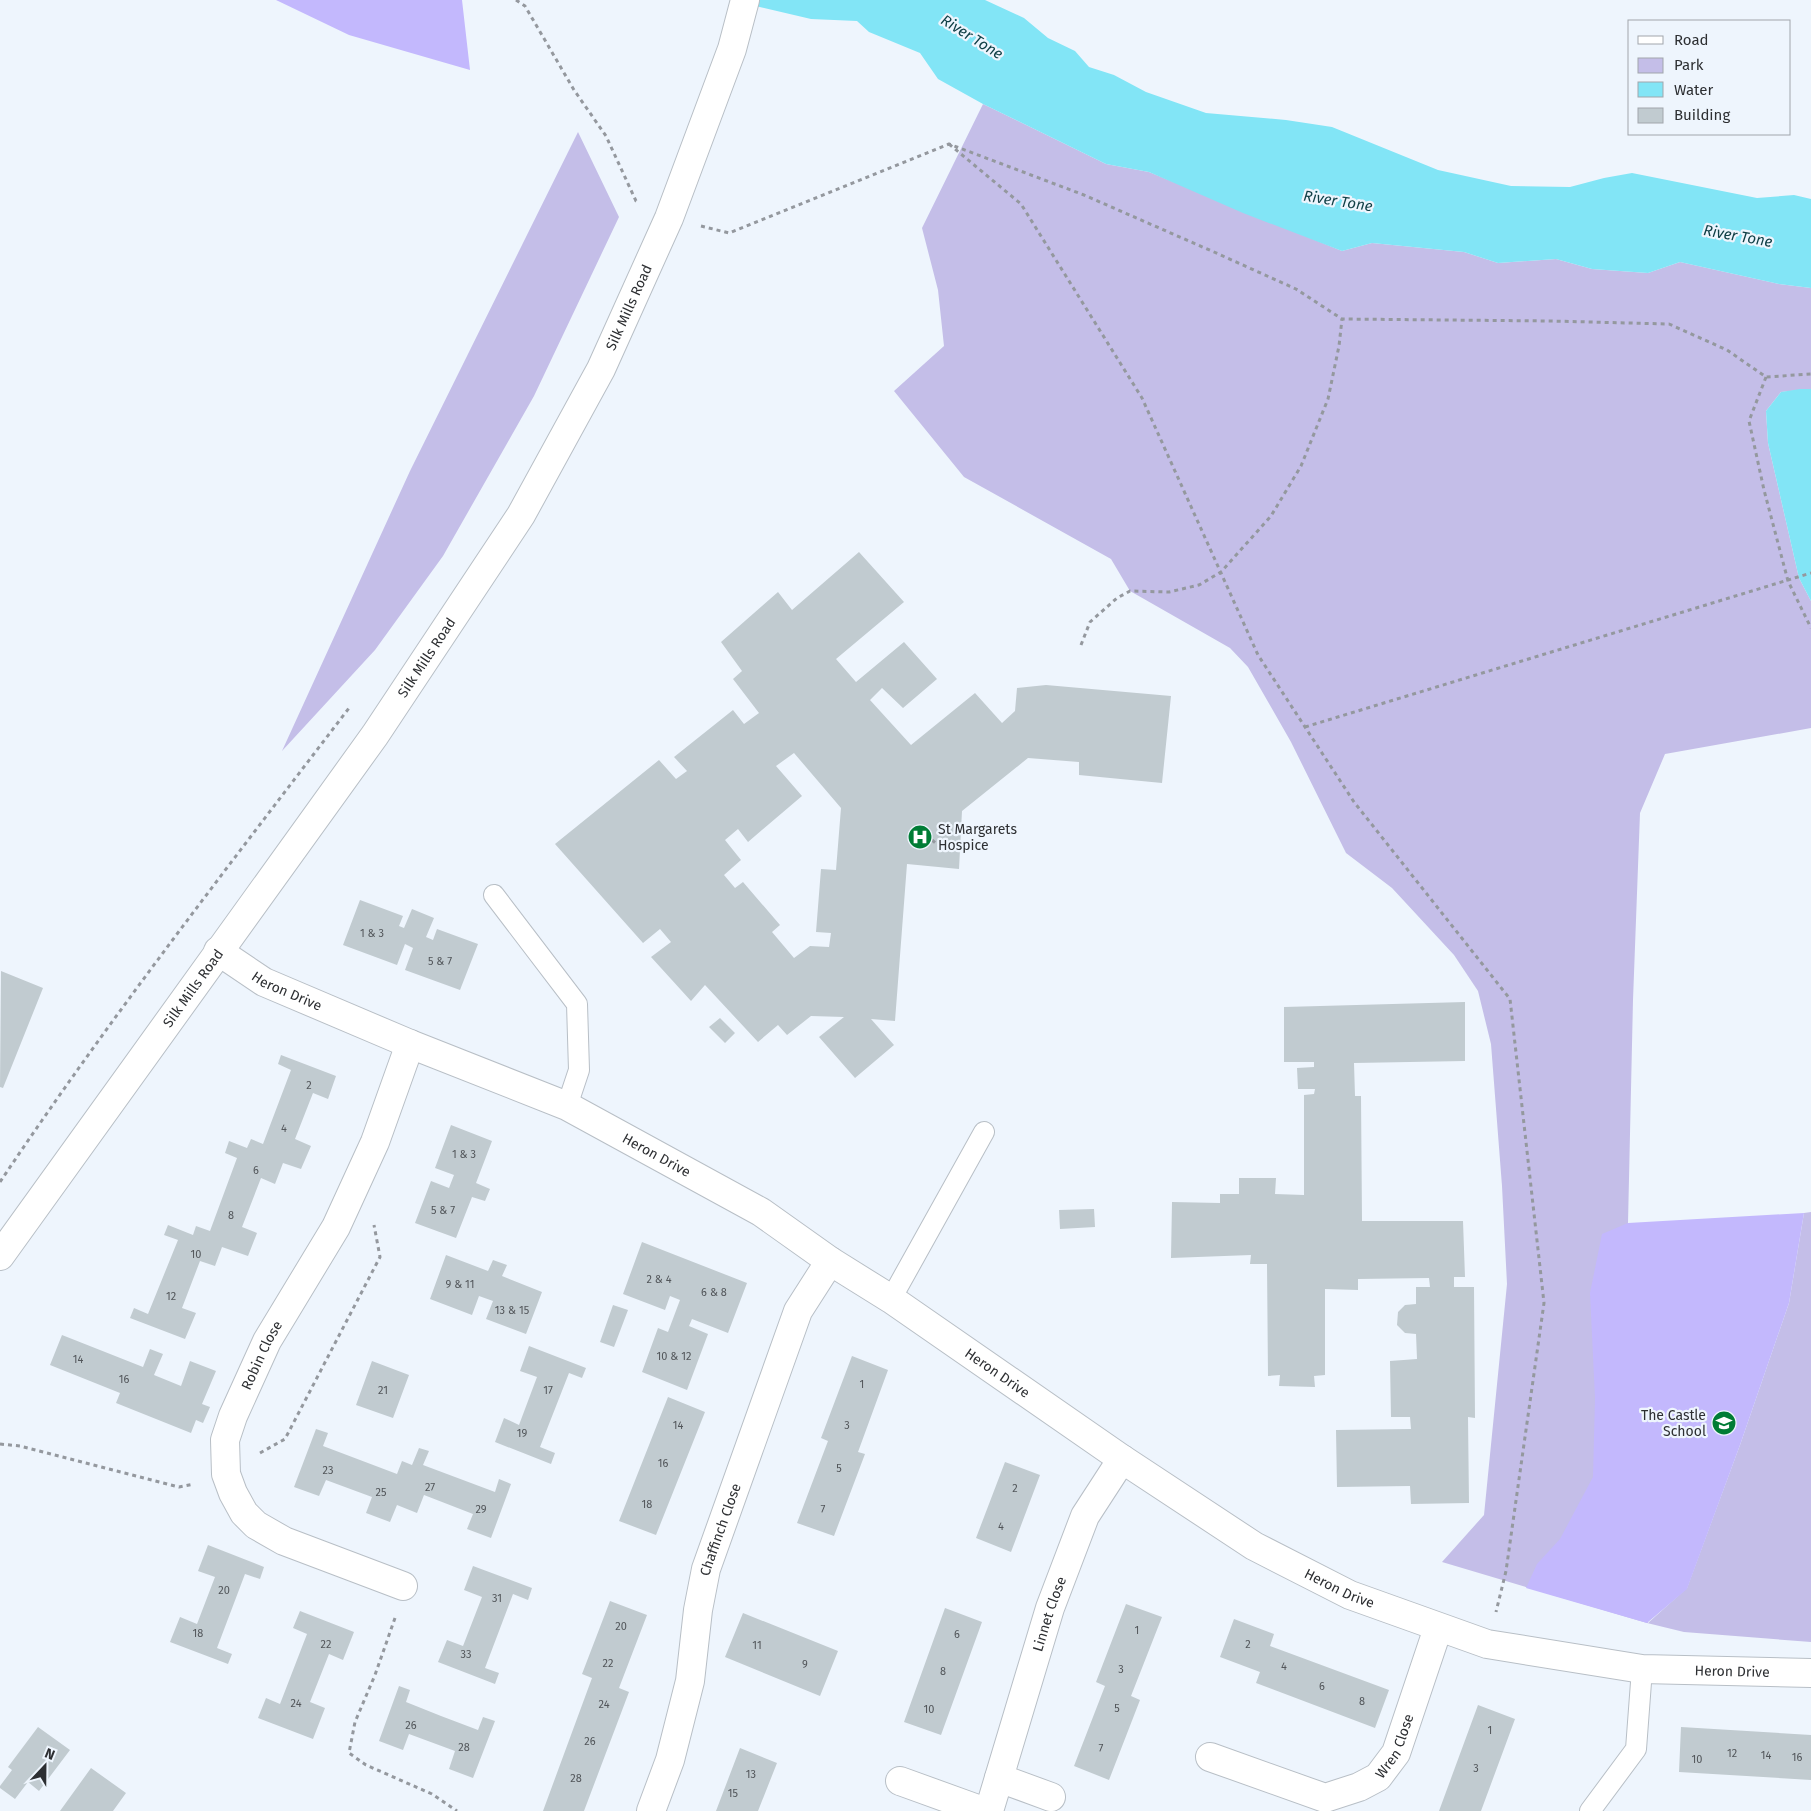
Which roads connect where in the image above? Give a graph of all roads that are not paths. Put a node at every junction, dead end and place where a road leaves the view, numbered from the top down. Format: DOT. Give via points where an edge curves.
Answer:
graph roads {
  1 [pos="745,0"];
  2 [pos="494,895"];
  3 [pos="218,951"];
  4 [pos="410,1044"];
  5 [pos="567,1106"];
  6 [pos="984,1132"];
  7 [pos="0,1256"];
  8 [pos="830,1262"];
  9 [pos="892,1298"];
  10 [pos="1122,1459"];
  11 [pos="403,1586"];
  12 [pos="1438,1628"];
  13 [pos="1642,1669"];
  14 [pos="1811,1673"];
  15 [pos="1210,1757"];
  16 [pos="999,1778"];
  17 [pos="900,1781"];
  18 [pos="1051,1797"];
  19 [pos="651,1811"];
  20 [pos="983,1811"];
  21 [pos="989,1811"];
  22 [pos="1590,1811"];
  1 -- 3 [label="street, Silk Mills Road" via="732,49 669,218 601,369 521,515 375,735"];
  2 -- 5 [label="lane" via="577,1004 579,1070"];
  3 -- 4 [label="street, Heron Drive" via="264,982"];
  3 -- 7 [label="street, Silk Mills Road"];
  4 -- 5 [label="street, Heron Drive"];
  4 -- 11 [label="street, Robin Close" via="375,1142 336,1227 267,1341 225,1440 226,1474 244,1513 256,1525 284,1540"];
  5 -- 8 [label="street, Heron Drive" via="761,1212"];
  6 -- 9 [label="lane"];
  8 -- 9 [label="street, Heron Drive"];
  8 -- 19 [label="street, Chaffinch Close" via="798,1311 706,1569 690,1681 670,1760"];
  9 -- 10 [label="street, Heron Drive"];
  10 -- 12 [label="street, Heron Drive" via="1254,1546 1350,1595"];
  10 -- 16 [label="street, Linnet Close" via="1086,1516 1053,1599"];
  12 -- 13 [label="street, Heron Drive" via="1487,1644"];
  12 -- 15 [label="street, Wren Close" via="1396,1753 1378,1777 1325,1798"];
  13 -- 14 [label="street, Heron Drive"];
  13 -- 22 [label="lane" via="1636,1749"];
  16 -- 18 [label="street"];
  16 -- 21 [label="street, Linnet Close"];
  17 -- 20 [label="street"];
}
